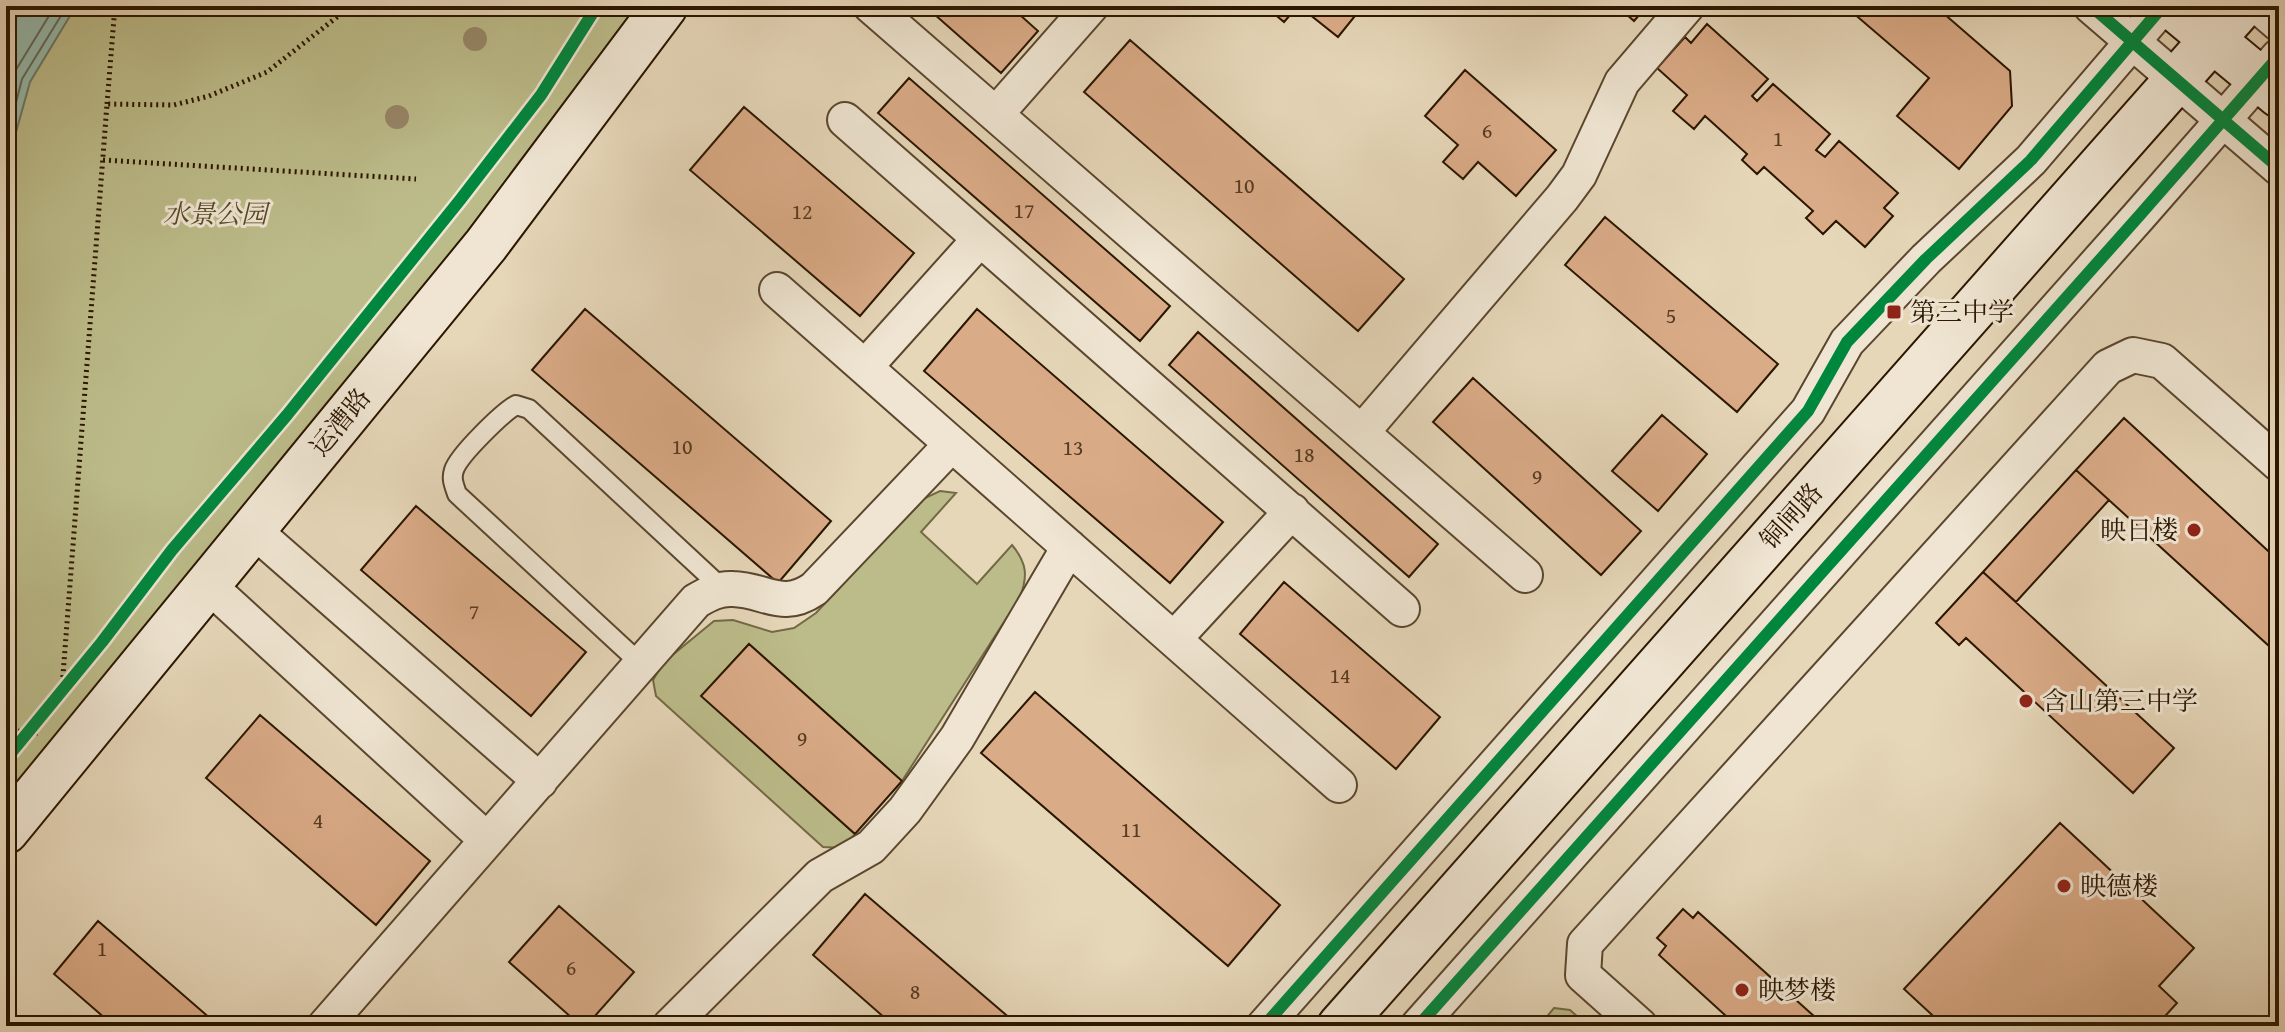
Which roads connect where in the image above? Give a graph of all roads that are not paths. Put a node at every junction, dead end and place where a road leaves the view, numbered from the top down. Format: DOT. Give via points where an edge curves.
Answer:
graph roads {
  1 [pos="665,6"];
  2 [pos="871,6"];
  3 [pos="1091,6"];
  4 [pos="1687,6"];
  5 [pos="2091,6"];
  6 [pos="2163,6"];
  7 [pos="2172,6"];
  8 [pos="2242,6"];
  9 [pos="2258,6"];
  10 [pos="2279,24"];
  11 [pos="2213,39"];
  12 [pos="2133,42"];
  13 [pos="2272,76"];
  14 [pos="2177,80"];
  15 [pos="996,114"];
  16 [pos="845,120"];
  17 [pos="2223,120"];
  18 [pos="2279,168"];
  19 [pos="980,239"];
  20 [pos="777,290"];
  21 [pos="865,367"];
  22 [pos="1362,432"];
  23 [pos="952,444"];
  24 [pos="2279,464"];
  25 [pos="1292,511"];
  26 [pos="252,529"];
  27 [pos="1069,547"];
  28 [pos="1525,575"];
  29 [pos="207,584"];
  30 [pos="723,589"];
  31 [pos="1402,609"];
  32 [pos="1174,639"];
  33 [pos="641,664"];
  34 [pos="540,781"];
  35 [pos="1339,785"];
  36 [pos="6,831"];
  37 [pos="487,840"];
  38 [pos="325,1026"];
  39 [pos="670,1026"];
  40 [pos="1264,1026"];
  41 [pos="1340,1026"];
  42 [pos="1418,1026"];
  43 [pos="1640,1026"];
  1 -- 26 [label="main road, 运漕路" via="486,245"];
  2 -- 15 [label="street"];
  3 -- 15 [label="street"];
  4 -- 22 [label="street" via="1622,82 1579,175 1562,198"];
  5 -- 12 [label="street"];
  6 -- 12 [label="street"];
  7 -- 11 [label="main road"];
  8 -- 11 [label="main road, 铜闸路"];
  9 -- 10 [label="street"];
  11 -- 13 [label="main road"];
  11 -- 14 [label="main road, 铜闸路"];
  12 -- 14 [label="street"];
  12 -- 40 [label="street" via="2031,160 1847,342 1808,411"];
  13 -- 17 [label="street"];
  14 -- 17 [label="street"];
  14 -- 41 [label="main road, 铜闸路"];
  15 -- 22 [label="street"];
  16 -- 19 [label="street"];
  17 -- 18 [label="street"];
  17 -- 42 [label="street"];
  19 -- 21 [label="street"];
  19 -- 25 [label="street"];
  20 -- 21 [label="street"];
  21 -- 23 [label="street"];
  22 -- 28 [label="street"];
  23 -- 27 [label="street"];
  23 -- 30 [label="street" via="800,598 780,600"];
  24 -- 43 [label="street" via="2162,361 2133,355 2108,367 1585,944 1583,975"];
  25 -- 31 [label="street"];
  25 -- 32 [label="street"];
  26 -- 29 [label="main road, 运漕路"];
  26 -- 34 [label="street"];
  27 -- 32 [label="street"];
  27 -- 39 [label="street" via="957,738 905,810 871,847 820,876"];
  29 -- 36 [label="main road, 运漕路"];
  29 -- 37 [label="street"];
  30 -- 33 [label="street" via="696,601"];
  30 -- 33 [label="lane" via="529,409 516,405 503,413 455,467 457,494"];
  32 -- 35 [label="street"];
  33 -- 34 [label="street"];
  34 -- 37 [label="street"];
  37 -- 38 [label="street"];
}
